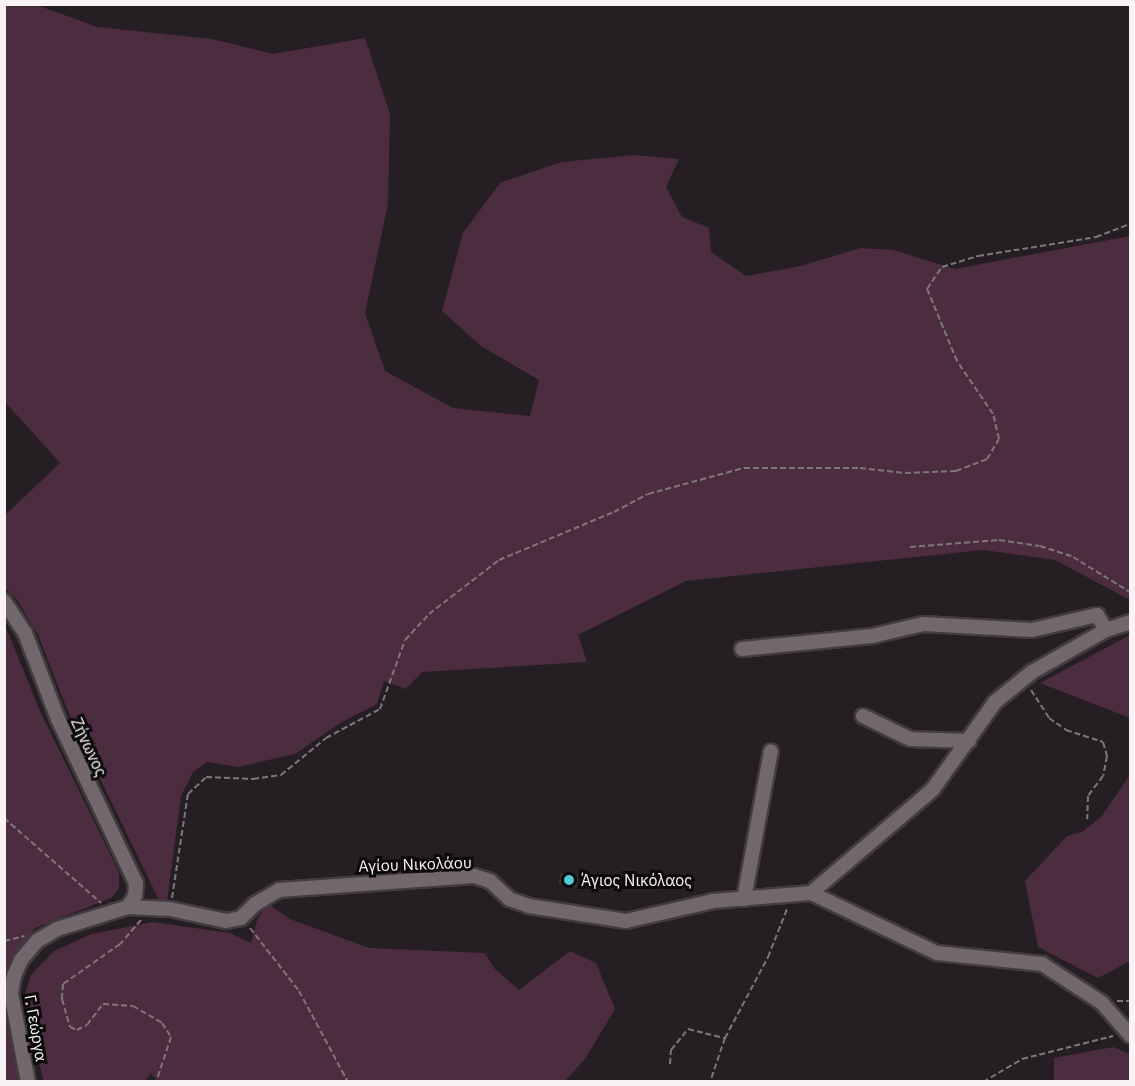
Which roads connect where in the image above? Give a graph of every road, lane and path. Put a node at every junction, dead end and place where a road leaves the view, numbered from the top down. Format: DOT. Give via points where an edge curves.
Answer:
graph roads {
  1 [pos="1131,224"];
  2 [pos="910,547"];
  3 [pos="1131,592"];
  4 [pos="4,601"];
  5 [pos="1131,622"];
  6 [pos="1106,630"];
  7 [pos="742,649"];
  8 [pos="1024,677"];
  9 [pos="863,716"];
  10 [pos="969,741"];
  11 [pos="771,751"];
  12 [pos="4,818"];
  13 [pos="1087,819"];
  14 [pos="811,893"];
  15 [pos="792,895"];
  16 [pos="744,898"];
  17 [pos="128,907"];
  18 [pos="170,909"];
  19 [pos="148,910"];
  20 [pos="110,911"];
  21 [pos="242,918"];
  22 [pos="4,941"];
  23 [pos="37,941"];
  24 [pos="1129,1034"];
  25 [pos="725,1038"];
  26 [pos="670,1064"];
  27 [pos="28,1082"];
  28 [pos="156,1082"];
  29 [pos="348,1082"];
  30 [pos="710,1082"];
  31 [pos="983,1082"];
  1 -- 18 [label="path" via="1096,237 978,256 942,267 927,289 957,361 993,414 999,439 987,459 956,471 915,473 860,468 744,468 648,494 499,560 429,614 405,640 380,709 326,738 281,775 253,779 206,777 188,794"];
  2 -- 3 [label="path" via="999,540 1040,546 1073,557"];
  4 -- 17 [label="street, Ζήνωνος" via="25,633 58,719 136,883 135,896"];
  5 -- 6 [label="street"];
  6 -- 7 [label="street" via="1097,615 1032,630 923,624 872,636"];
  6 -- 8 [label="street"];
  8 -- 10 [label="street" via="995,702"];
  8 -- 13 [label="path" via="1049,718 1066,730 1103,742 1105,766 1088,796"];
  9 -- 10 [label="street" via="910,739"];
  10 -- 14 [label="street" via="933,789"];
  11 -- 16 [label="street"];
  12 -- 20 [label="path" via="43,848"];
  14 -- 15 [label="street, Αγίου Νικολάου"];
  14 -- 24 [label="street" via="937,953 1042,964 1102,1004"];
  15 -- 16 [label="street, Αγίου Νικολάου"];
  15 -- 25 [label="path" via="768,957"];
  16 -- 21 [label="street, Αγίου Νικολάου" via="626,921 528,906 509,899 490,881 474,876 279,890 255,904"];
  17 -- 19 [label="street"];
  17 -- 20 [label="street, Γ. Γεώργα"];
  18 -- 19 [label="street"];
  18 -- 21 [label="street" via="226,921"];
  19 -- 28 [label="path" via="120,944 63,984 62,999 70,1027 77,1030 87,1025 103,1004 133,1006 162,1023 171,1037"];
  20 -- 23 [label="street, Γ. Γεώργα" via="57,929"];
  21 -- 29 [label="path" via="299,991"];
  22 -- 23 [label="path" via="19,934"];
  23 -- 27 [label="street, Γ. Γεώργα" via="21,960 11,993"];
  24 -- 31 [label="path" via="1022,1059"];
  25 -- 26 [label="path" via="688,1029 671,1050"];
  25 -- 30 [label="path"];
}
